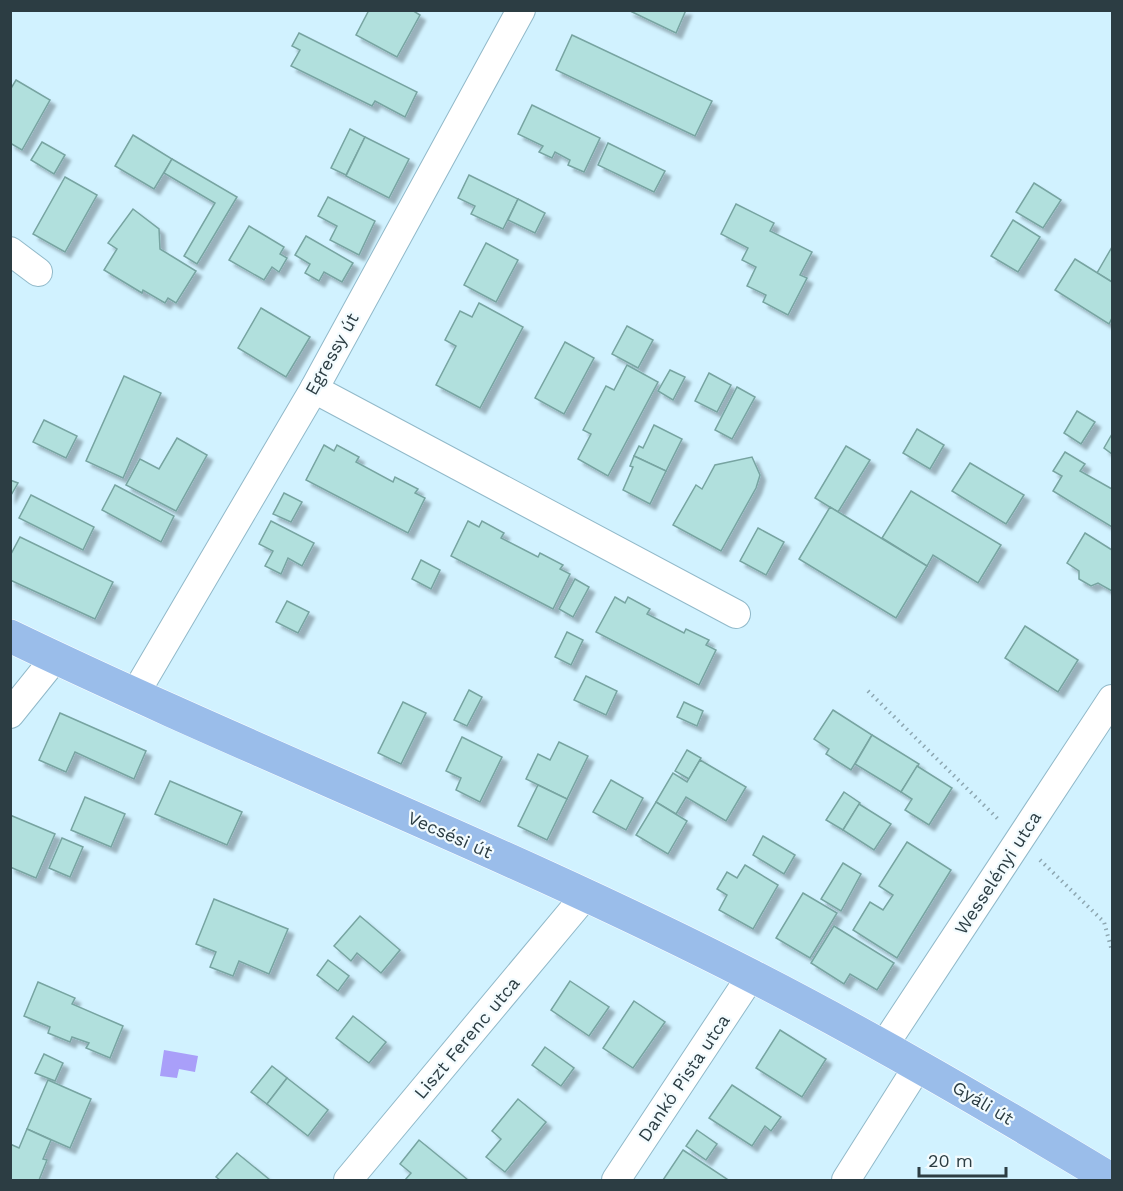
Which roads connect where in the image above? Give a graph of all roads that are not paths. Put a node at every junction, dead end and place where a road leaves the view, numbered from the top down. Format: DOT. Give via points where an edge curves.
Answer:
graph roads {
  1 [pos="521,10"];
  2 [pos="10,251"];
  3 [pos="38,272"];
  4 [pos="314,389"];
  5 [pos="736,614"];
  6 [pos="10,636"];
  7 [pos="56,658"];
  8 [pos="135,694"];
  9 [pos="1113,699"];
  10 [pos="10,714"];
  11 [pos="585,896"];
  12 [pos="752,976"];
  13 [pos="883,1047"];
  14 [pos="918,1066"];
  15 [pos="348,1180"];
  16 [pos="616,1180"];
  17 [pos="846,1180"];
  18 [pos="1113,1180"];
  1 -- 4 [label="street, Egressy út"];
  2 -- 3 [label="street"];
  4 -- 5 [label="street"];
  4 -- 8 [label="street, Egressy út"];
  6 -- 7 [label="main road, Vecsési út"];
  7 -- 8 [label="main road, Vecsési út"];
  7 -- 10 [label="street"];
  8 -- 11 [label="main road, Vecsési út"];
  9 -- 13 [label="street, Wesselényi utca"];
  11 -- 12 [label="main road, Vecsési út"];
  11 -- 15 [label="street, Liszt Ferenc utca"];
  12 -- 13 [label="main road, Vecsési út"];
  12 -- 16 [label="street, Dankó Pista utca"];
  13 -- 14 [label="main road, Gyáli út"];
  14 -- 17 [label="street"];
  14 -- 18 [label="main road, Gyáli út"];
}
